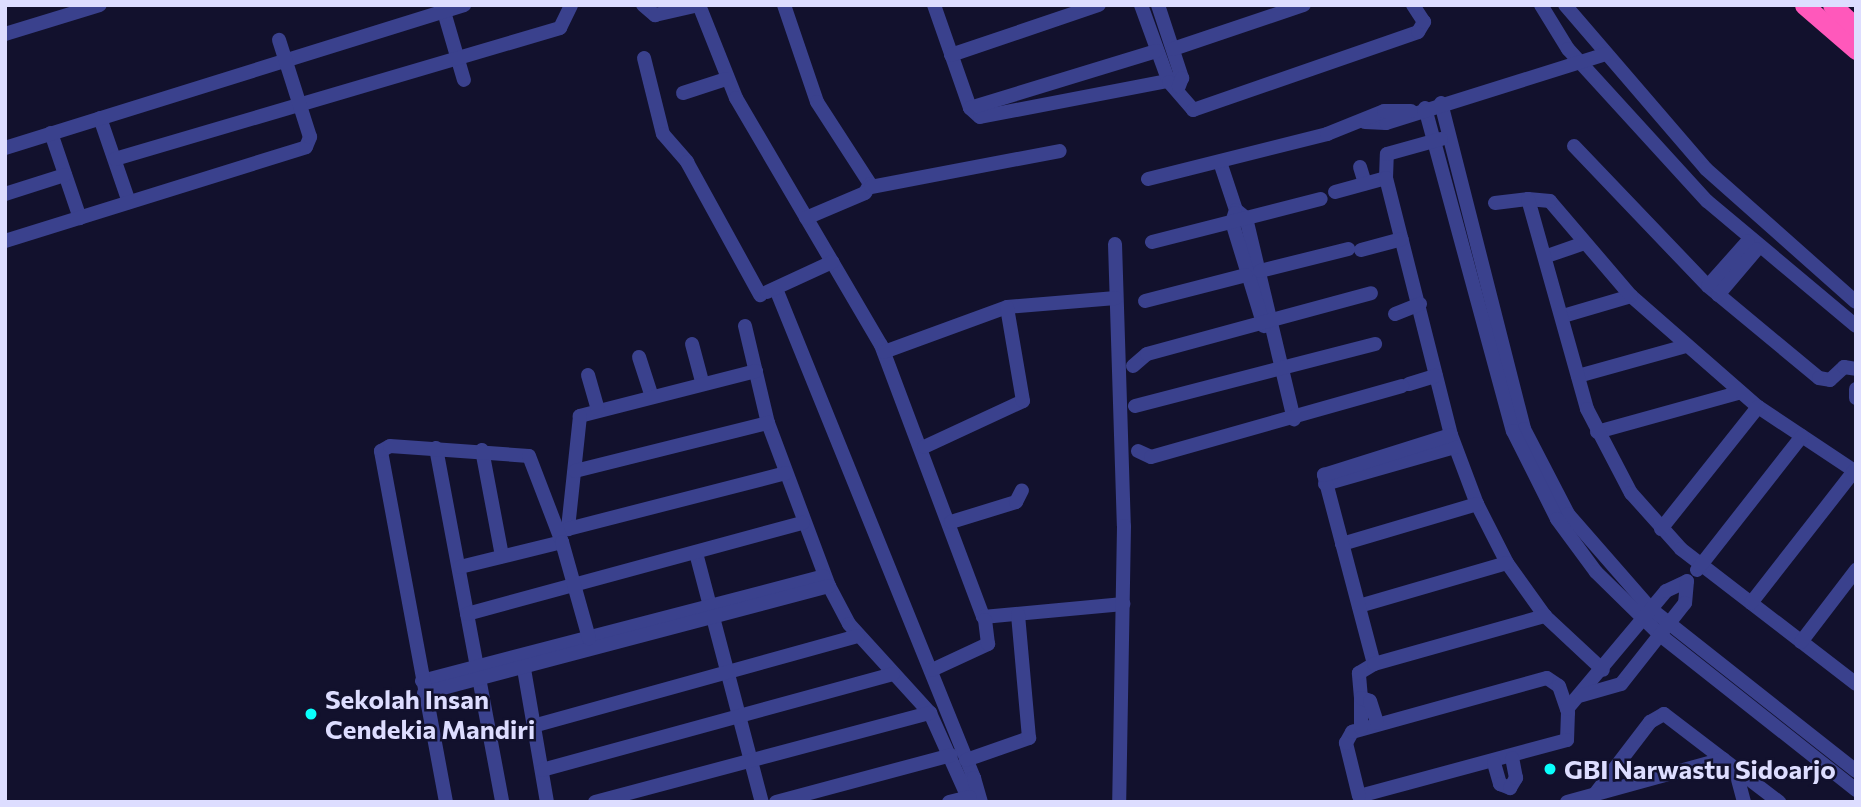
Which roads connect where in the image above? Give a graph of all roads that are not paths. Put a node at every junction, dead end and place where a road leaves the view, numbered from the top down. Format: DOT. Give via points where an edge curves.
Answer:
graph roads {
  1 [pos="100,5"];
  2 [pos="464,5"];
  3 [pos="571,5"];
  4 [pos="643,5"];
  5 [pos="699,5"];
  6 [pos="784,5"];
  7 [pos="934,5"];
  8 [pos="1099,5"];
  9 [pos="1141,5"];
  10 [pos="1158,5"];
  11 [pos="1304,5"];
  12 [pos="1413,5"];
  13 [pos="1541,5"];
  14 [pos="1564,5"];
  15 [pos="1804,5"];
  16 [pos="1832,5"];
  17 [pos="84,7"];
  18 [pos="443,8"];
  19 [pos="1164,21"];
  20 [pos="1149,26"];
  21 [pos="1856,27"];
  22 [pos="5,34"];
  23 [pos="279,40"];
  24 [pos="1173,49"];
  25 [pos="1157,51"];
  26 [pos="1856,51"];
  27 [pos="1606,54"];
  28 [pos="951,55"];
  29 [pos="457,57"];
  30 [pos="644,58"];
  31 [pos="285,61"];
  32 [pos="1584,63"];
  33 [pos="726,79"];
  34 [pos="464,80"];
  35 [pos="1177,83"];
  36 [pos="683,93"];
  37 [pos="1441,103"];
  38 [pos="298,105"];
  39 [pos="970,108"];
  40 [pos="1418,109"];
  41 [pos="100,118"];
  42 [pos="51,133"];
  43 [pos="1449,137"];
  44 [pos="1434,141"];
  45 [pos="1574,146"];
  46 [pos="5,148"];
  47 [pos="1060,150"];
  48 [pos="114,159"];
  49 [pos="1220,162"];
  50 [pos="1360,167"];
  51 [pos="65,175"];
  52 [pos="1386,178"];
  53 [pos="1148,179"];
  54 [pos="1365,183"];
  55 [pos="871,187"];
  56 [pos="1335,192"];
  57 [pos="5,194"];
  58 [pos="1321,199"];
  59 [pos="1528,199"];
  60 [pos="129,202"];
  61 [pos="1495,203"];
  62 [pos="1238,217"];
  63 [pos="80,218"];
  64 [pos="806,218"];
  65 [pos="1402,239"];
  66 [pos="5,241"];
  67 [pos="1152,242"];
  68 [pos="1115,244"];
  69 [pos="1582,244"];
  70 [pos="1753,245"];
  71 [pos="1547,256"];
  72 [pos="832,262"];
  73 [pos="1253,273"];
  74 [pos="776,289"];
  75 [pos="1713,291"];
  76 [pos="1371,293"];
  77 [pos="1632,296"];
  78 [pos="1116,298"];
  79 [pos="1419,300"];
  80 [pos="1145,301"];
  81 [pos="1856,302"];
  82 [pos="1007,307"];
  83 [pos="1395,309"];
  84 [pos="1563,316"];
  85 [pos="1268,324"];
  86 [pos="746,326"];
  87 [pos="1856,326"];
  88 [pos="692,344"];
  89 [pos="1374,344"];
  90 [pos="1686,346"];
  91 [pos="884,352"];
  92 [pos="639,357"];
  93 [pos="1133,366"];
  94 [pos="1281,368"];
  95 [pos="1856,369"];
  96 [pos="756,371"];
  97 [pos="589,375"];
  98 [pos="1436,376"];
  99 [pos="1578,376"];
  100 [pos="702,381"];
  101 [pos="1856,389"];
  102 [pos="1741,392"];
  103 [pos="651,394"];
  104 [pos="1856,398"];
  105 [pos="1135,406"];
  106 [pos="1758,407"];
  107 [pos="598,409"];
  108 [pos="1294,419"];
  109 [pos="768,423"];
  110 [pos="1519,430"];
  111 [pos="1597,432"];
  112 [pos="1802,436"];
  113 [pos="1453,441"];
  114 [pos="924,447"];
  115 [pos="436,448"];
  116 [pos="482,450"];
  117 [pos="1138,451"];
  118 [pos="575,471"];
  119 [pos="1855,472"];
  120 [pos="786,473"];
  121 [pos="1021,490"];
  122 [pos="1477,504"];
  123 [pos="951,522"];
  124 [pos="803,523"];
  125 [pos="1661,529"];
  126 [pos="563,534"];
  127 [pos="1342,544"];
  128 [pos="696,554"];
  129 [pos="502,556"];
  130 [pos="1507,563"];
  131 [pos="1702,565"];
  132 [pos="460,567"];
  133 [pos="1856,570"];
  134 [pos="827,581"];
  135 [pos="1688,581"];
  136 [pos="575,586"];
  137 [pos="1751,603"];
  138 [pos="1123,604"];
  139 [pos="1359,606"];
  140 [pos="711,613"];
  141 [pos="1647,613"];
  142 [pos="467,614"];
  143 [pos="1018,614"];
  144 [pos="1545,616"];
  145 [pos="985,620"];
  146 [pos="1664,629"];
  147 [pos="624,635"];
  148 [pos="858,636"];
  149 [pos="589,638"];
  150 [pos="1801,642"];
  151 [pos="1374,664"];
  152 [pos="726,668"];
  153 [pos="524,669"];
  154 [pos="932,670"];
  155 [pos="1603,670"];
  156 [pos="479,673"];
  157 [pos="893,674"];
  158 [pos="1854,680"];
  159 [pos="423,687"];
  160 [pos="1582,695"];
  161 [pos="1361,698"];
  162 [pos="1567,709"];
  163 [pos="930,713"];
  164 [pos="739,718"];
  165 [pos="1377,723"];
  166 [pos="533,726"];
  167 [pos="1361,728"];
  168 [pos="951,755"];
  169 [pos="1512,758"];
  170 [pos="1723,758"];
  171 [pos="1828,758"];
  172 [pos="966,760"];
  173 [pos="751,761"];
  174 [pos="1494,763"];
  175 [pos="542,770"];
  176 [pos="1856,771"];
  177 [pos="1735,772"];
  178 [pos="968,780"];
  179 [pos="1856,790"];
  180 [pos="1595,794"];
  181 [pos="1511,795"];
  182 [pos="1359,799"];
  183 [pos="973,800"];
  184 [pos="446,802"];
  185 [pos="502,802"];
  186 [pos="547,802"];
  187 [pos="596,802"];
  188 [pos="762,802"];
  189 [pos="776,802"];
  190 [pos="949,802"];
  191 [pos="1119,802"];
  192 [pos="1567,802"];
  193 [pos="1744,802"];
  194 [pos="1779,802"];
  1 -- 17 [label="street"];
  2 -- 18 [label="street"];
  3 -- 29 [label="street" via="560,28"];
  4 -- 5 [label="street" via="655,15"];
  5 -- 33 [label="street"];
  6 -- 55 [label="street" via="817,102"];
  7 -- 28 [label="street"];
  8 -- 28 [label="street"];
  9 -- 20 [label="street"];
  10 -- 19 [label="street"];
  11 -- 24 [label="street"];
  12 -- 35 [label="street" via="1424,22 1418,32 1197,109 1187,107"];
  13 -- 32 [label="street" via="1560,39"];
  14 -- 27 [label="street"];
  15 -- 26 [label="highway"];
  16 -- 21 [label="highway"];
  17 -- 22 [label="street"];
  18 -- 29 [label="street"];
  18 -- 31 [label="street"];
  19 -- 20 [label="street"];
  19 -- 24 [label="street"];
  20 -- 25 [label="street"];
  23 -- 31 [label="street"];
  24 -- 35 [label="street"];
  25 -- 35 [label="street"];
  25 -- 39 [label="street"];
  27 -- 32 [label="street"];
  27 -- 81 [label="street" via="1706,169"];
  28 -- 39 [label="street"];
  29 -- 34 [label="street"];
  29 -- 38 [label="street"];
  30 -- 74 [label="street" via="663,134 687,162 757,297"];
  31 -- 38 [label="street"];
  31 -- 41 [label="street"];
  32 -- 37 [label="street"];
  32 -- 70 [label="street"];
  33 -- 36 [label="street"];
  33 -- 64 [label="street"];
  35 -- 39 [label="street" via="987,119"];
  37 -- 40 [label="street"];
  37 -- 43 [label="street"];
  38 -- 48 [label="street"];
  38 -- 60 [label="street" via="310,137 306,147"];
  40 -- 44 [label="street"];
  40 -- 49 [label="street" via="1386,123 1365,122"];
  41 -- 42 [label="street"];
  41 -- 48 [label="street"];
  42 -- 46 [label="street"];
  42 -- 51 [label="street"];
  43 -- 44 [label="street"];
  43 -- 110 [label="street"];
  44 -- 52 [label="street" via="1387,154"];
  44 -- 110 [label="street"];
  45 -- 75 [label="street"];
  47 -- 55 [label="street"];
  48 -- 60 [label="street"];
  49 -- 53 [label="street"];
  49 -- 62 [label="street"];
  50 -- 54 [label="street"];
  51 -- 57 [label="street"];
  51 -- 63 [label="street"];
  52 -- 54 [label="street"];
  52 -- 65 [label="street"];
  54 -- 56 [label="street"];
  55 -- 64 [label="street"];
  58 -- 62 [label="street"];
  59 -- 61 [label="street"];
  59 -- 69 [label="street" via="1550,201"];
  59 -- 71 [label="street"];
  60 -- 63 [label="street"];
  62 -- 67 [label="street"];
  62 -- 73 [label="street"];
  63 -- 66 [label="street"];
  64 -- 72 [label="street"];
  65 -- 73 [label="street"];
  65 -- 79 [label="street"];
  68 -- 78 [label="street"];
  69 -- 71 [label="street"];
  69 -- 77 [label="street"];
  70 -- 75 [label="street"];
  70 -- 87 [label="street"];
  71 -- 84 [label="street"];
  72 -- 74 [label="street"];
  72 -- 91 [label="street"];
  73 -- 80 [label="street"];
  73 -- 85 [label="street"];
  74 -- 154 [label="street" via="902,610"];
  75 -- 95 [label="street" via="1823,380 1844,367"];
  76 -- 85 [label="street"];
  77 -- 84 [label="street"];
  77 -- 90 [label="street"];
  78 -- 82 [label="street"];
  78 -- 138 [label="street"];
  79 -- 83 [label="street"];
  79 -- 98 [label="street"];
  82 -- 91 [label="street"];
  82 -- 114 [label="street" via="1023,401"];
  84 -- 99 [label="street"];
  85 -- 93 [label="street" via="1147,354"];
  85 -- 94 [label="street"];
  86 -- 96 [label="street"];
  88 -- 100 [label="street"];
  89 -- 94 [label="street"];
  90 -- 99 [label="street"];
  90 -- 102 [label="street"];
  91 -- 114 [label="street"];
  92 -- 103 [label="street"];
  94 -- 105 [label="street"];
  94 -- 108 [label="street"];
  96 -- 100 [label="street"];
  96 -- 109 [label="street"];
  97 -- 107 [label="street"];
  98 -- 108 [label="street"];
  98 -- 113 [label="street"];
  99 -- 111 [label="street"];
  100 -- 103 [label="street"];
  101 -- 104 [label="street"];
  102 -- 106 [label="street"];
  102 -- 111 [label="street"];
  103 -- 107 [label="street"];
  106 -- 112 [label="street"];
  106 -- 125 [label="street"];
  107 -- 118 [label="street" via="577,421"];
  108 -- 117 [label="street" via="1151,457"];
  109 -- 118 [label="street"];
  109 -- 120 [label="street"];
  110 -- 141 [label="street" via="1527,466 1575,547"];
  111 -- 125 [label="street" via="1625,485"];
  112 -- 119 [label="street"];
  112 -- 131 [label="street"];
  113 -- 122 [label="street"];
  113 -- 127 [label="street" via="1325,484"];
  114 -- 123 [label="street"];
  115 -- 116 [label="street"];
  115 -- 132 [label="street"];
  115 -- 159 [label="street" via="390,446 380,455"];
  116 -- 126 [label="street" via="529,456"];
  116 -- 129 [label="street"];
  118 -- 126 [label="street"];
  119 -- 137 [label="street"];
  120 -- 124 [label="street"];
  120 -- 126 [label="street"];
  121 -- 123 [label="street" via="1016,502"];
  122 -- 127 [label="street"];
  122 -- 130 [label="street"];
  123 -- 145 [label="street"];
  124 -- 128 [label="street"];
  124 -- 134 [label="street"];
  125 -- 131 [label="street"];
  126 -- 129 [label="street"];
  126 -- 136 [label="street"];
  127 -- 139 [label="street"];
  128 -- 136 [label="street"];
  128 -- 140 [label="street"];
  129 -- 132 [label="street"];
  130 -- 139 [label="street"];
  130 -- 144 [label="street"];
  131 -- 135 [label="street"];
  131 -- 137 [label="street"];
  132 -- 142 [label="street"];
  133 -- 150 [label="street"];
  134 -- 140 [label="street"];
  134 -- 148 [label="street"];
  135 -- 141 [label="street" via="1666,591"];
  135 -- 146 [label="street" via="1689,594"];
  136 -- 142 [label="street"];
  136 -- 149 [label="street"];
  137 -- 150 [label="street"];
  138 -- 143 [label="street" via="1085,603"];
  138 -- 191 [label="street"];
  139 -- 151 [label="street"];
  140 -- 147 [label="street"];
  140 -- 152 [label="street"];
  141 -- 146 [label="street"];
  141 -- 155 [label="street"];
  142 -- 156 [label="street"];
  143 -- 145 [label="street"];
  143 -- 172 [label="street" via="1029,738"];
  144 -- 151 [label="street"];
  144 -- 155 [label="street"];
  145 -- 154 [label="street" via="988,644"];
  146 -- 160 [label="street" via="1621,684"];
  146 -- 171 [label="street"];
  147 -- 149 [label="street"];
  147 -- 153 [label="street"];
  148 -- 152 [label="street"];
  148 -- 157 [label="street"];
  149 -- 156 [label="street"];
  150 -- 158 [label="street"];
  151 -- 161 [label="street" via="1359,673"];
  152 -- 164 [label="street"];
  152 -- 166 [label="street"];
  153 -- 156 [label="street"];
  153 -- 166 [label="street"];
  154 -- 172 [label="street"];
  155 -- 160 [label="street"];
  156 -- 159 [label="street"];
  156 -- 185 [label="street"];
  157 -- 163 [label="street"];
  157 -- 164 [label="street"];
  159 -- 184 [label="street"];
  160 -- 162 [label="street"];
  161 -- 165 [label="street" via="1371,704"];
  161 -- 167 [label="street"];
  162 -- 165 [label="street" via="1559,686 1547,678"];
  162 -- 169 [label="street" via="1572,731 1567,740"];
  163 -- 168 [label="street"];
  163 -- 173 [label="street"];
  164 -- 173 [label="street"];
  164 -- 175 [label="street"];
  165 -- 167 [label="street"];
  166 -- 175 [label="street"];
  167 -- 182 [label="street" via="1346,743"];
  168 -- 178 [label="street"];
  168 -- 189 [label="street"];
  169 -- 174 [label="street"];
  169 -- 181 [label="street" via="1516,778"];
  170 -- 177 [label="street"];
  170 -- 180 [label="street"];
  170 -- 180 [label="street" via="1689,729 1657,716"];
  171 -- 176 [label="street"];
  171 -- 179 [label="street"];
  172 -- 178 [label="street"];
  173 -- 187 [label="street"];
  173 -- 188 [label="street"];
  174 -- 181 [label="street" via="1500,784"];
  174 -- 182 [label="street"];
  175 -- 186 [label="street"];
  177 -- 193 [label="street"];
  177 -- 194 [label="street"];
  178 -- 183 [label="street"];
  180 -- 192 [label="street"];
  183 -- 190 [label="street"];
}
